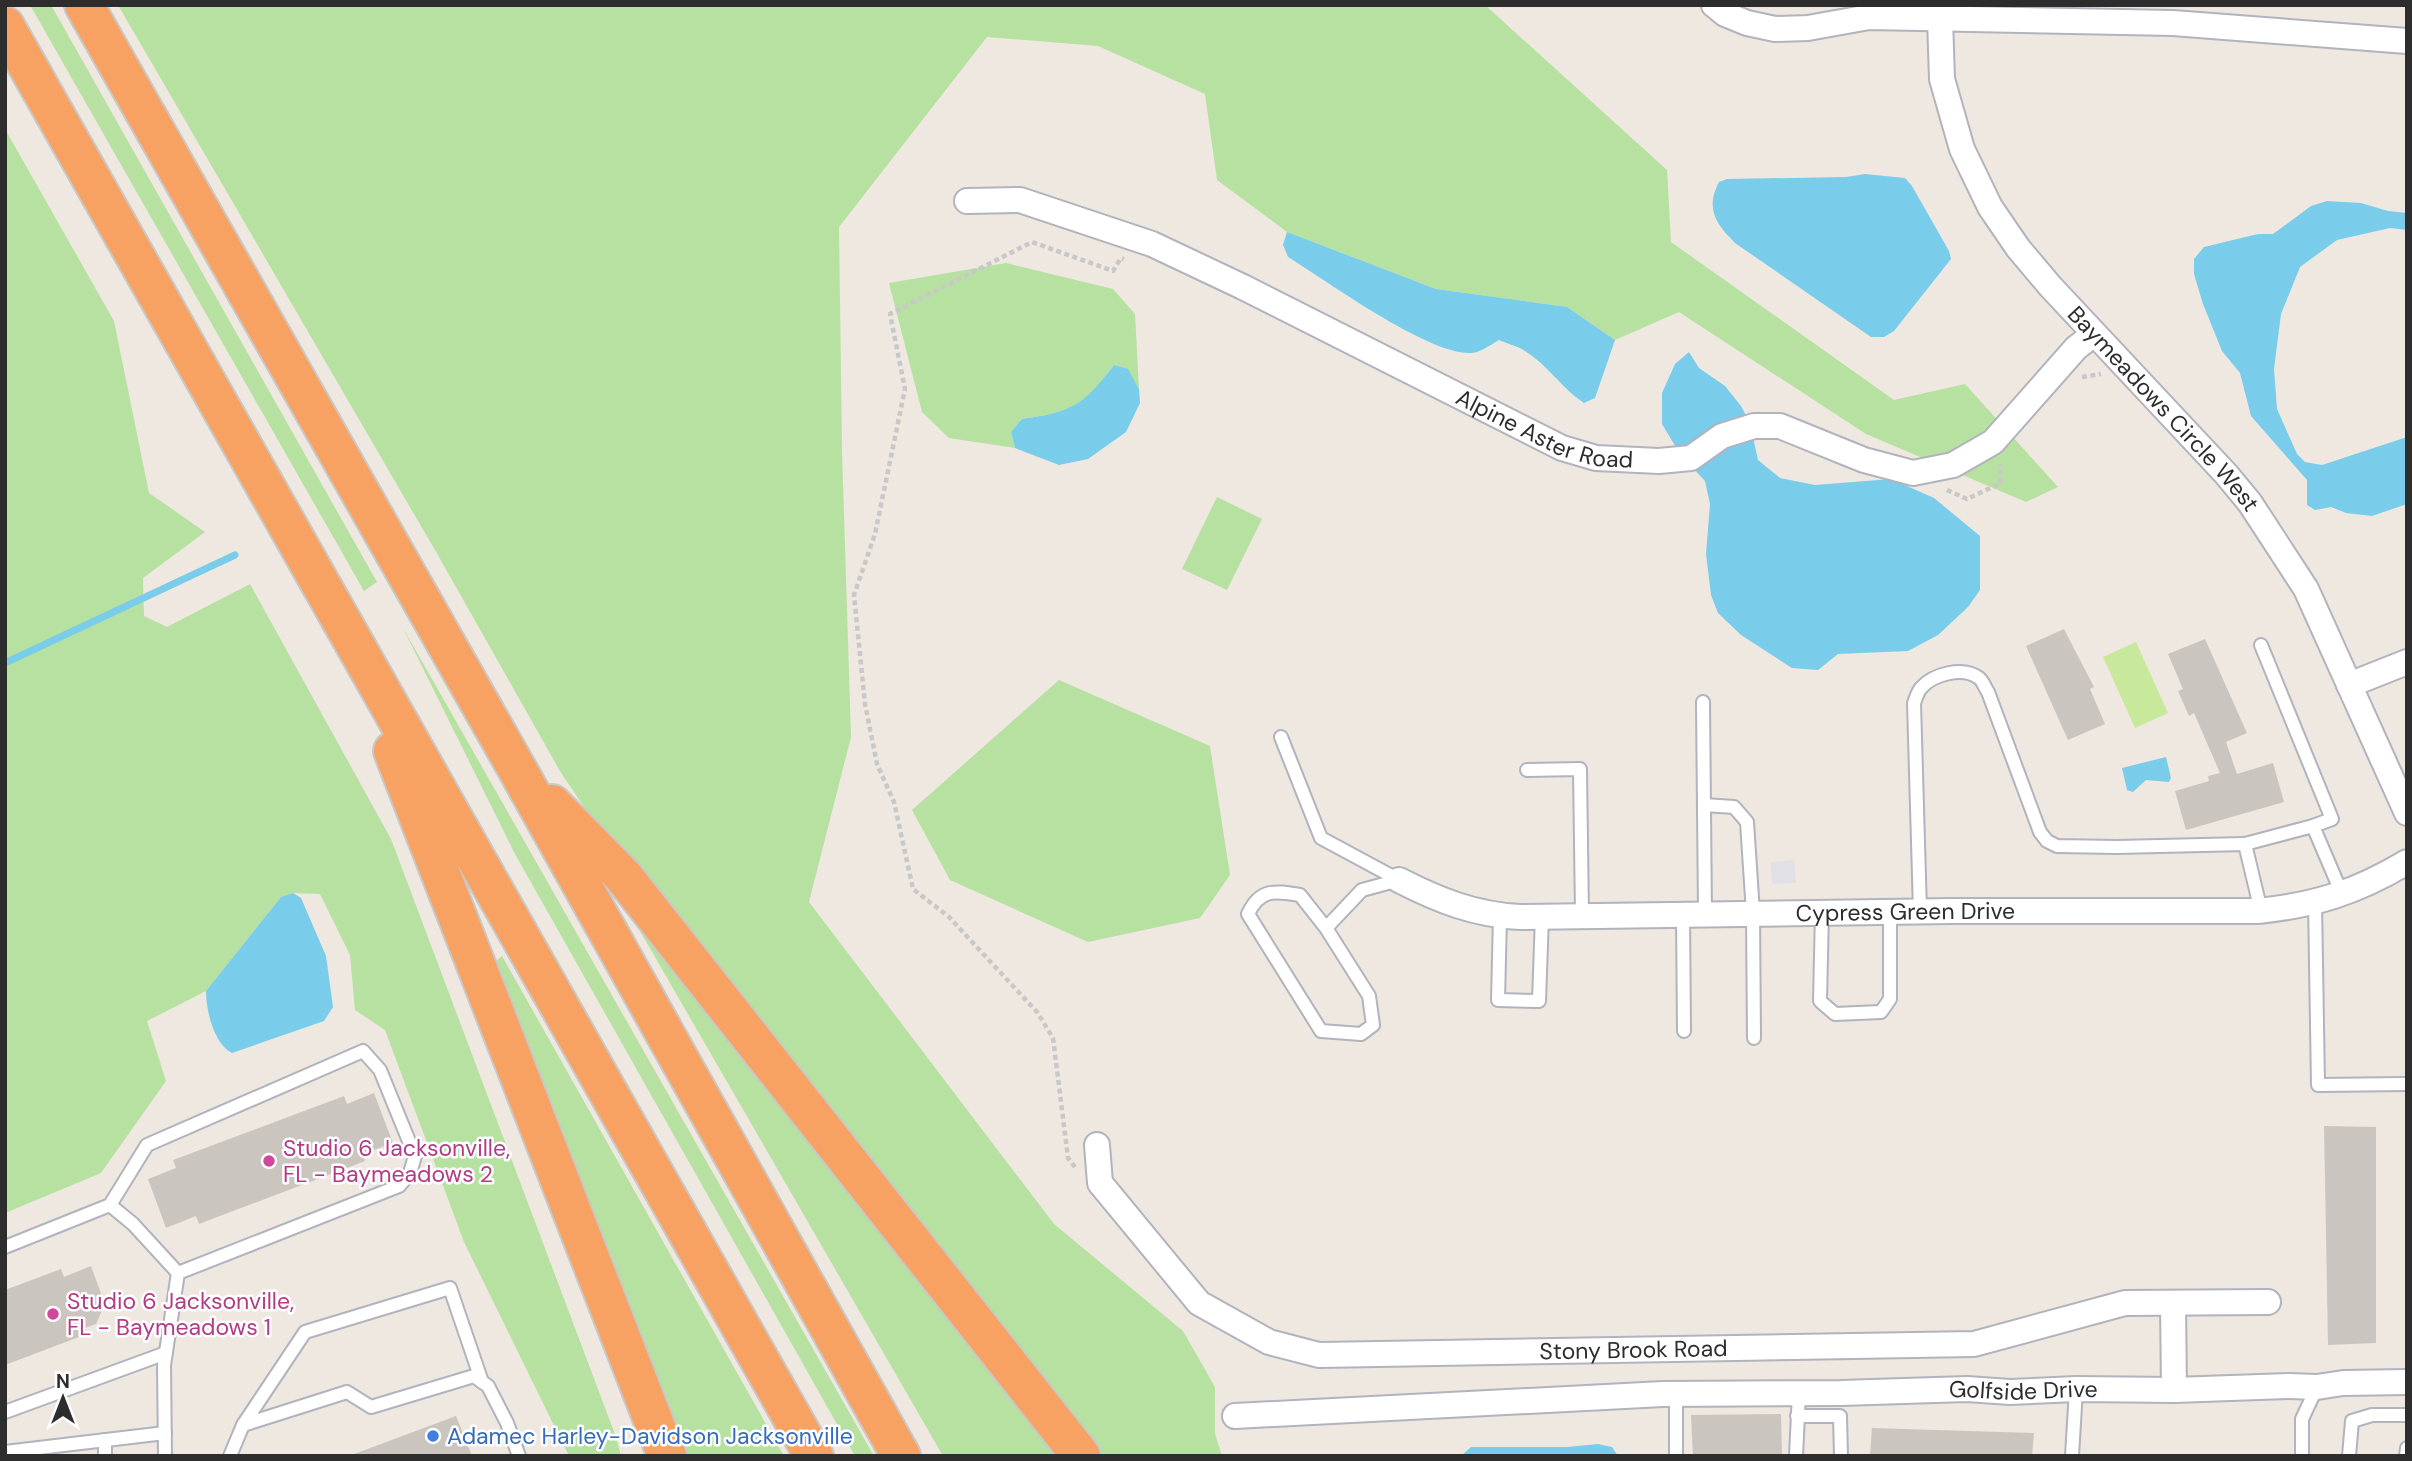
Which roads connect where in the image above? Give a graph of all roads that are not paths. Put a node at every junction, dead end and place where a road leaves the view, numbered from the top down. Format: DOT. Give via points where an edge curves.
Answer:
graph roads {
  1 [pos="84,5"];
  2 [pos="1714,5"];
  3 [pos="1941,12"];
  4 [pos="5,26"];
  5 [pos="2407,41"];
  6 [pos="967,201"];
  7 [pos="2085,341"];
  8 [pos="346,628"];
  9 [pos="2261,645"];
  10 [pos="2407,662"];
  11 [pos="2349,685"];
  12 [pos="1703,702"];
  13 [pos="1281,737"];
  14 [pos="516,767"];
  15 [pos="1527,770"];
  16 [pos="1704,805"];
  17 [pos="2407,813"];
  18 [pos="2313,826"];
  19 [pos="2245,844"];
  20 [pos="2407,862"];
  21 [pos="1399,880"];
  22 [pos="2342,894"];
  23 [pos="2315,902"];
  24 [pos="1890,911"];
  25 [pos="1920,911"];
  26 [pos="2261,911"];
  27 [pos="1822,912"];
  28 [pos="1753,913"];
  29 [pos="1694,914"];
  30 [pos="1582,915"];
  31 [pos="1500,916"];
  32 [pos="1542,916"];
  33 [pos="1326,928"];
  34 [pos="1684,1031"];
  35 [pos="1754,1038"];
  36 [pos="2407,1084"];
  37 [pos="1097,1145"];
  38 [pos="110,1205"];
  39 [pos="5,1247"];
  40 [pos="178,1273"];
  41 [pos="2267,1302"];
  42 [pos="2173,1303"];
  43 [pos="166,1353"];
  44 [pos="482,1382"];
  45 [pos="2407,1382"];
  46 [pos="2317,1388"];
  47 [pos="2076,1389"];
  48 [pos="2174,1390"];
  49 [pos="1676,1394"];
  50 [pos="1798,1404"];
  51 [pos="1841,1404"];
  52 [pos="5,1412"];
  53 [pos="2407,1415"];
  54 [pos="1235,1416"];
  55 [pos="243,1425"];
  56 [pos="165,1433"];
  57 [pos="105,1440"];
  58 [pos="2407,1448"];
  59 [pos="5,1452"];
  60 [pos="42,1452"];
  61 [pos="105,1456"];
  62 [pos="165,1456"];
  63 [pos="230,1456"];
  64 [pos="519,1456"];
  65 [pos="667,1456"];
  66 [pos="814,1456"];
  67 [pos="901,1456"];
  68 [pos="1081,1456"];
  69 [pos="1676,1456"];
  70 [pos="1796,1456"];
  71 [pos="1841,1456"];
  72 [pos="2072,1456"];
  73 [pos="2302,1456"];
  74 [pos="2349,1456"];
  75 [pos="2406,1456"];
  1 -- 14 [label="highway"];
  2 -- 3 [label="street" via="1747,23 1775,29"];
  3 -- 5 [label="street"];
  3 -- 7 [label="street, Baymeadows Circle West" via="1942,79 1976,181"];
  4 -- 8 [label="highway"];
  6 -- 7 [label="street, Alpine Aster Road" via="1020,200 1152,244 1562,448 1596,458 1691,458 1722,436 1754,426 1780,426 1864,460 1913,473 1953,466 1993,442"];
  7 -- 11 [label="street, Baymeadows Circle West" via="2226,474 2250,503 2306,589"];
  8 -- 65 [label="highway"];
  8 -- 66 [label="highway"];
  9 -- 18 [label="lane" via="2332,819"];
  10 -- 11 [label="street"];
  11 -- 17 [label="street, Baymeadows Circle West"];
  12 -- 16 [label="lane"];
  13 -- 21 [label="lane" via="1321,838"];
  14 -- 67 [label="highway"];
  14 -- 68 [label="highway" via="624,877"];
  15 -- 30 [label="lane" via="1580,769"];
  16 -- 28 [label="lane" via="1734,807 1747,822"];
  16 -- 29 [label="lane"];
  18 -- 19 [label="lane"];
  18 -- 22 [label="lane"];
  19 -- 25 [label="lane" via="2117,848 2057,846 2047,841 1980,679 1970,674 1939,675 1921,688 1914,703"];
  19 -- 26 [label="lane"];
  20 -- 22 [label="street, Cypress Green Drive"];
  21 -- 31 [label="street, Cypress Green Drive" via="1441,901"];
  21 -- 33 [label="lane" via="1362,890"];
  22 -- 23 [label="street, Cypress Green Drive"];
  23 -- 26 [label="street, Cypress Green Drive"];
  23 -- 36 [label="lane" via="2318,1085"];
  24 -- 25 [label="street, Cypress Green Drive"];
  24 -- 27 [label="street, Cypress Green Drive"];
  24 -- 27 [label="lane" via="1890,999 1881,1012 1835,1014 1820,1001"];
  25 -- 26 [label="street, Cypress Green Drive"];
  27 -- 28 [label="street, Cypress Green Drive"];
  28 -- 29 [label="street, Cypress Green Drive"];
  28 -- 35 [label="lane"];
  29 -- 30 [label="street, Cypress Green Drive"];
  29 -- 34 [label="lane"];
  30 -- 32 [label="street, Cypress Green Drive"];
  31 -- 32 [label="street, Cypress Green Drive"];
  31 -- 32 [label="lane" via="1498,1000 1539,1001"];
  33 -- 33 [label="lane" via="1369,996 1373,1025 1361,1034 1321,1031 1248,914 1254,900 1273,891 1300,895"];
  37 -- 42 [label="street, Stony Brook Road" via="1100,1183 1199,1303 1269,1342 1319,1355 1974,1344 2124,1303"];
  38 -- 39 [label="lane"];
  38 -- 40 [label="lane"];
  38 -- 40 [label="lane" via="148,1145 363,1051 380,1070 415,1156 410,1173 399,1186"];
  40 -- 43 [label="lane"];
  41 -- 42 [label="street, Stony Brook Road"];
  42 -- 48 [label="street"];
  43 -- 52 [label="lane"];
  43 -- 56 [label="lane"];
  44 -- 55 [label="lane" via="474,1376 371,1407 346,1392"];
  44 -- 55 [label="lane" via="450,1288 305,1332"];
  44 -- 64 [label="lane" via="507,1423"];
  45 -- 46 [label="street, Golfside Drive"];
  46 -- 48 [label="street, Golfside Drive"];
  46 -- 73 [label="lane" via="2302,1419"];
  47 -- 48 [label="street, Golfside Drive"];
  47 -- 51 [label="street, Golfside Drive" via="1966,1389"];
  47 -- 72 [label="lane"];
  49 -- 50 [label="street, Golfside Drive"];
  49 -- 54 [label="street, Golfside Drive"];
  49 -- 69 [label="lane"];
  50 -- 51 [label="street, Golfside Drive"];
  50 -- 70 [label="lane"];
  51 -- 71 [label="lane"];
  53 -- 74 [label="lane" via="2372,1415 2352,1422"];
  55 -- 63 [label="lane"];
  56 -- 57 [label="lane"];
  56 -- 62 [label="lane"];
  57 -- 60 [label="lane"];
  57 -- 61 [label="lane"];
  58 -- 75 [label="lane"];
  59 -- 60 [label="lane"];
}
